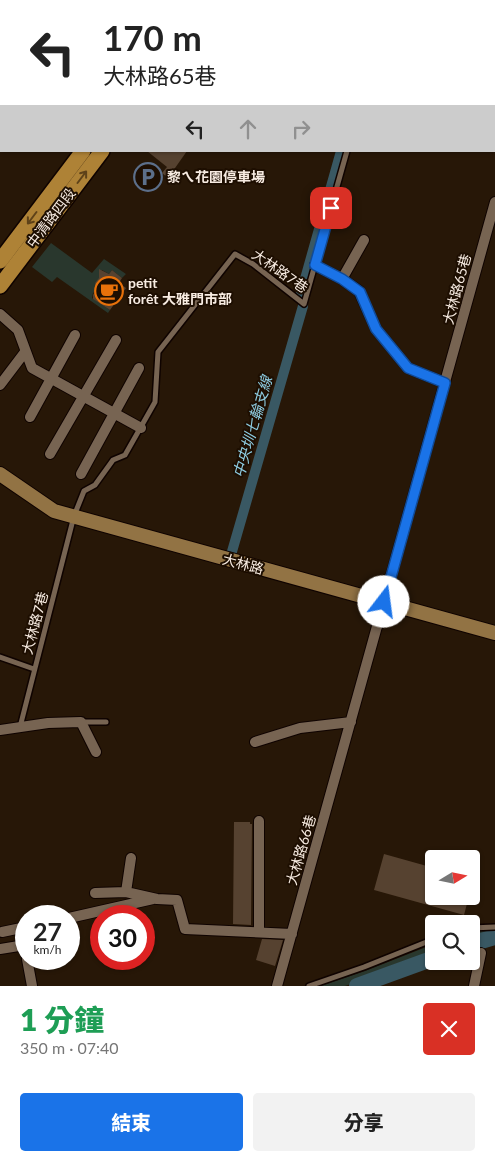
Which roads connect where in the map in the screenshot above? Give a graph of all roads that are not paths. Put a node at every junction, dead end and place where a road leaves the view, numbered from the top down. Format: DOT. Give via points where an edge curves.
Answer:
graph roads {
  1 [pos="82,152"];
  2 [pos="101,152"];
  3 [pos="347,152"];
  4 [pos="495,202"];
  5 [pos="364,240"];
  6 [pos="0,261"];
  7 [pos="315,265"];
  8 [pos="342,279"];
  9 [pos="0,286"];
  10 [pos="0,314"];
  11 [pos="75,335"];
  12 [pos="116,340"];
  13 [pos="25,352"];
  14 [pos="139,368"];
  15 [pos="51,378"];
  16 [pos="445,383"];
  17 [pos="0,385"];
  18 [pos="83,396"];
  19 [pos="114,414"];
  20 [pos="30,417"];
  21 [pos="141,428"];
  22 [pos="50,454"];
  23 [pos="0,474"];
  24 [pos="81,474"];
  25 [pos="74,516"];
  26 [pos="384,602"];
  27 [pos="495,633"];
  28 [pos="0,657"];
  29 [pos="34,669"];
  30 [pos="81,722"];
  31 [pos="106,722"];
  32 [pos="351,722"];
  33 [pos="20,727"];
  34 [pos="0,730"];
  35 [pos="255,742"];
  36 [pos="96,752"];
  37 [pos="259,821"];
  38 [pos="131,858"];
  39 [pos="126,892"];
  40 [pos="95,893"];
  41 [pos="157,898"];
  42 [pos="80,916"];
  43 [pos="495,927"];
  44 [pos="480,928"];
  45 [pos="15,929"];
  46 [pos="2,932"];
  47 [pos="259,932"];
  48 [pos="292,934"];
  49 [pos="425,943"];
  50 [pos="0,949"];
  51 [pos="15,949"];
  52 [pos="481,954"];
  53 [pos="29,970"];
  54 [pos="32,986"];
  55 [pos="277,986"];
  56 [pos="310,986"];
  57 [pos="474,986"];
  1 -- 6 [label="main road, 中清路四段, one-way"];
  9 -- 2 [label="main road, 中清路四段, one-way"];
  3 -- 7 [label="lane, 大林路7巷"];
  4 -- 16 [label="street, 大林路65巷"];
  5 -- 8 [label="street"];
  7 -- 8 [label="street"];
  7 -- 21 [label="lane, 大林路7巷" via="304,304 235,254 158,352 155,402"];
  8 -- 16 [label="street" via="360,292 376,329 408,368"];
  10 -- 13 [label="street" via="18,330"];
  11 -- 15 [label="street"];
  12 -- 18 [label="street"];
  13 -- 15 [label="street" via="32,368"];
  13 -- 17 [label="street"];
  14 -- 19 [label="street"];
  15 -- 18 [label="street"];
  15 -- 20 [label="street"];
  16 -- 26 [label="street, 大林路65巷"];
  18 -- 19 [label="street"];
  18 -- 22 [label="street"];
  19 -- 21 [label="street"];
  19 -- 24 [label="street"];
  21 -- 25 [label="lane, 大林路7巷" via="125,455 113,460 95,485 84,491"];
  23 -- 25 [label="street, 大林路" via="54,511"];
  25 -- 26 [label="street, 大林路"];
  25 -- 29 [label="lane, 大林路7巷"];
  26 -- 27 [label="street, 大林路"];
  26 -- 32 [label="street, 大林路66巷"];
  28 -- 29 [label="lane"];
  29 -- 33 [label="lane, 大林路7巷"];
  30 -- 31 [label="lane"];
  30 -- 33 [label="street"];
  30 -- 36 [label="street"];
  32 -- 35 [label="street" via="300,728"];
  32 -- 48 [label="street, 大林路66巷"];
  33 -- 34 [label="street"];
  37 -- 47 [label="street"];
  38 -- 39 [label="street"];
  39 -- 40 [label="street"];
  39 -- 41 [label="street"];
  41 -- 42 [label="street"];
  41 -- 47 [label="street" via="177,900 185,929"];
  43 -- 44 [label="lane"];
  45 -- 46 [label="street"];
  47 -- 48 [label="street"];
  48 -- 55 [label="street, 大林路66巷"];
  49 -- 56 [label="lane"];
  50 -- 51 [label="street"];
  52 -- 57 [label="street"];
  53 -- 54 [label="street"];
}
